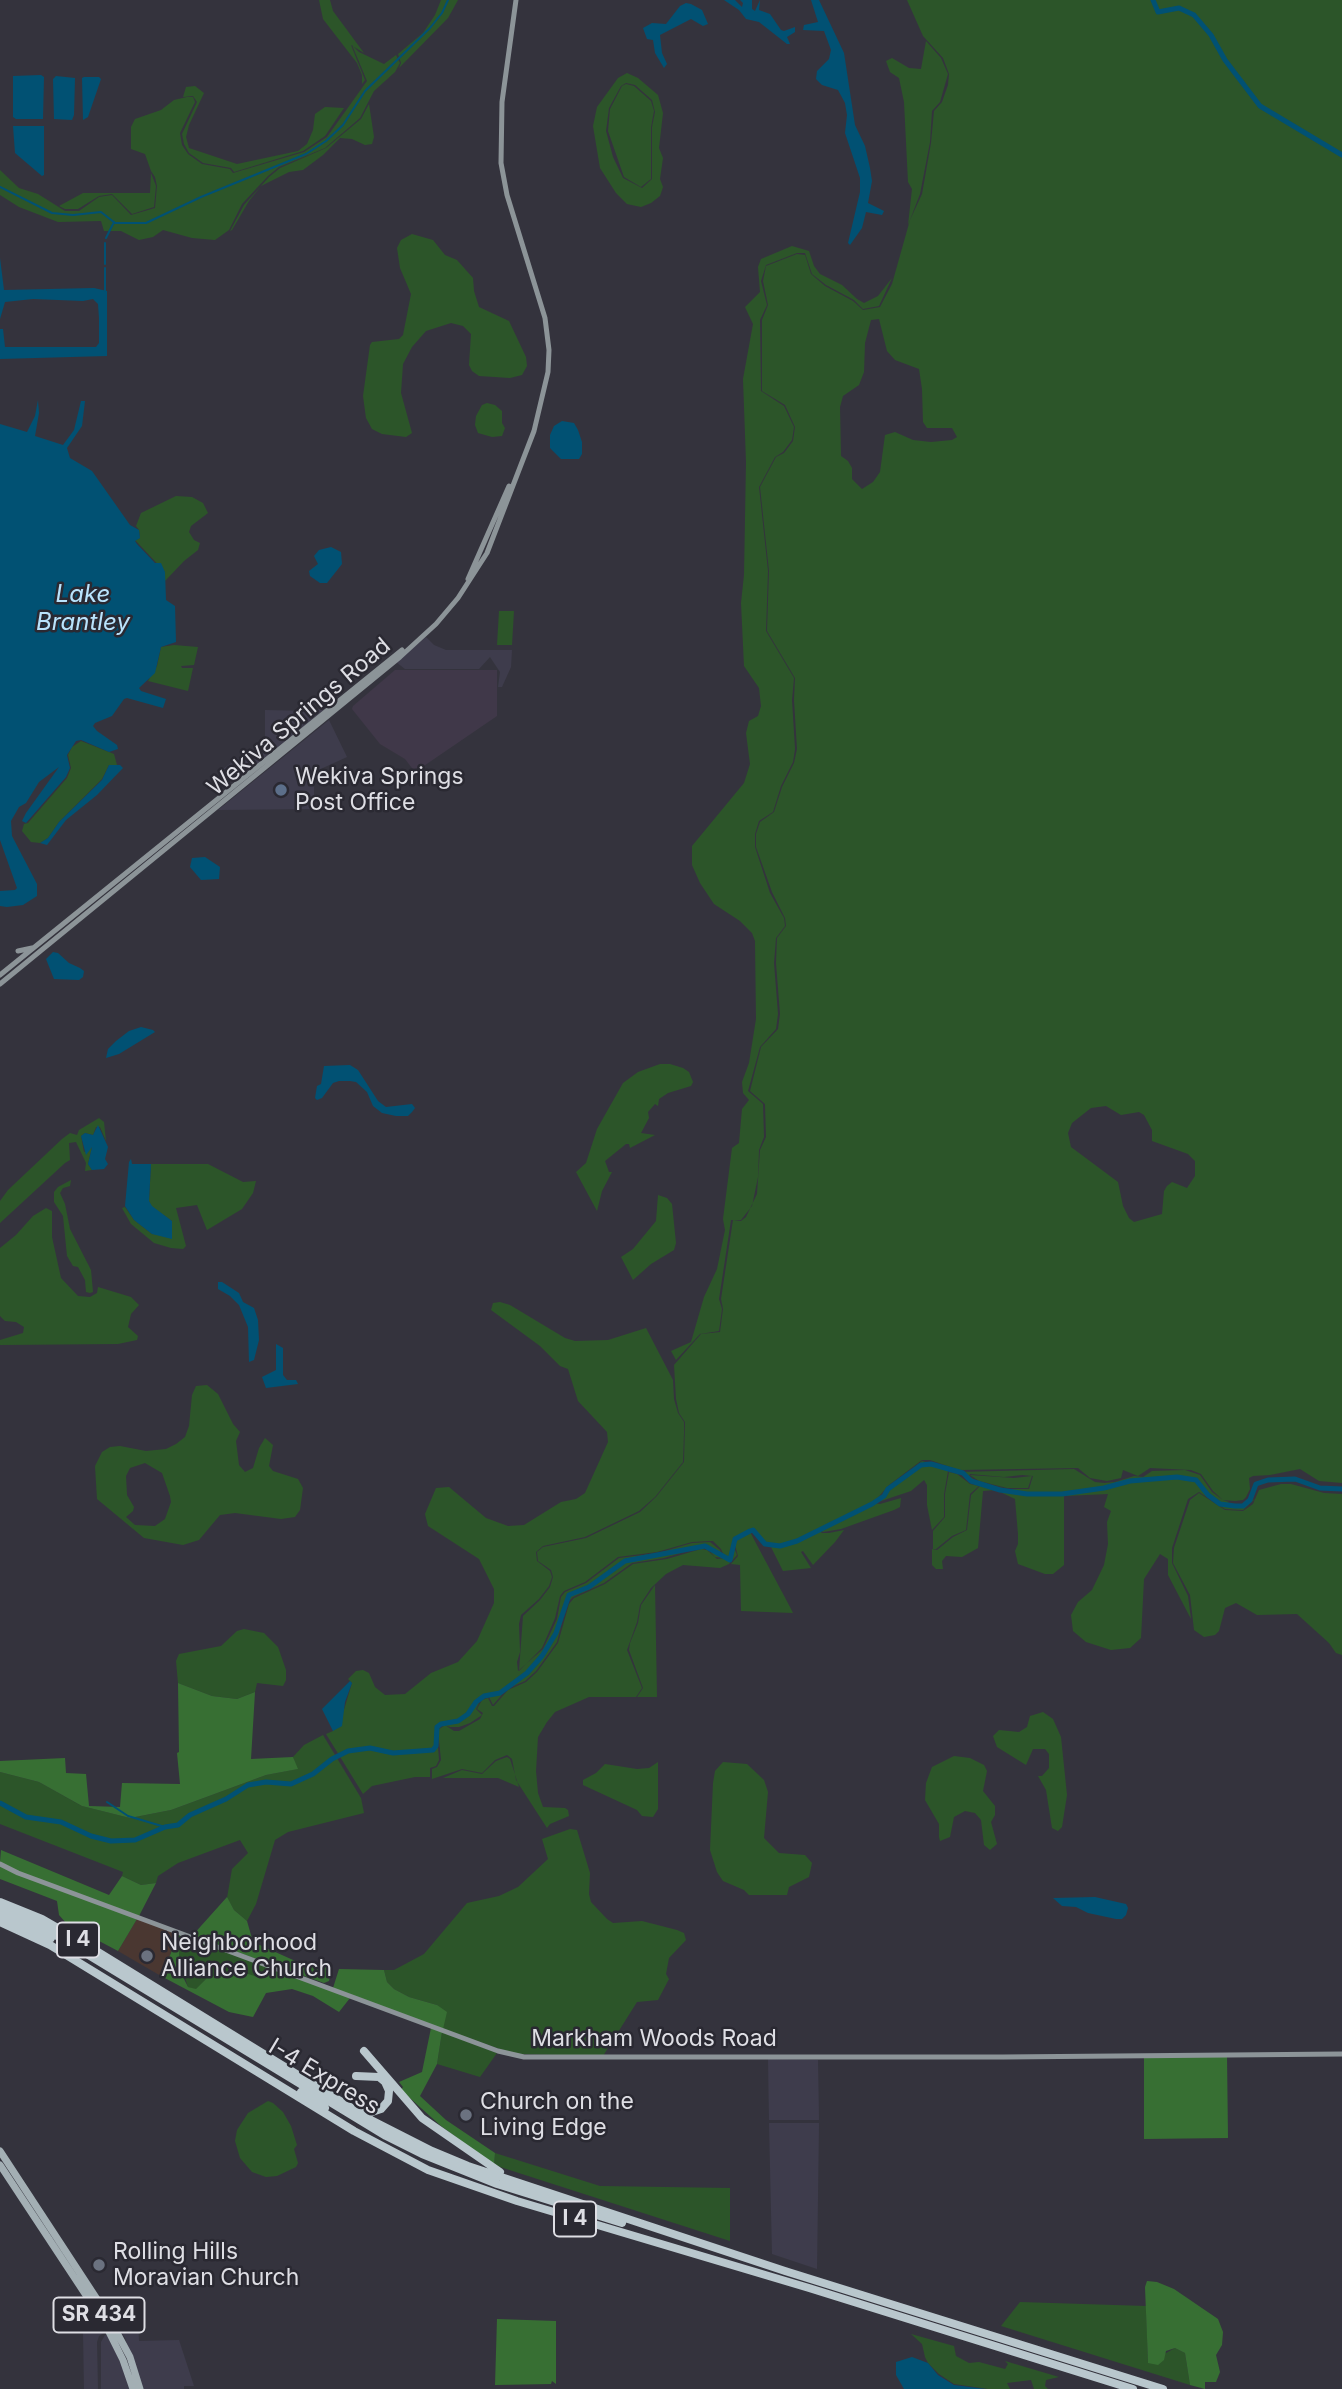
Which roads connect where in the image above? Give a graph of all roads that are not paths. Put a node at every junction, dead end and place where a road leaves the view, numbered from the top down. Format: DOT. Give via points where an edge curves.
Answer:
graph roads {
  1 [pos="516,0"];
  2 [pos="539,415"];
  3 [pos="334,712"];
  4 [pos="342,713"];
  5 [pos="302,735"];
  6 [pos="274,757"];
  7 [pos="35,947"];
  8 [pos="18,951"];
  9 [pos="21,967"];
  10 [pos="34,968"];
  11 [pos="0,975"];
  12 [pos="0,984"];
  13 [pos="0,1864"];
  14 [pos="0,1902"];
  15 [pos="0,1909"];
  16 [pos="0,1915"];
  17 [pos="0,1922"];
  18 [pos="0,1927"];
  19 [pos="50,1945"];
  20 [pos="364,2051"];
  21 [pos="1342,2054"];
  22 [pos="356,2076"];
  23 [pos="328,2094"];
  24 [pos="368,2139"];
  25 [pos="0,2151"];
  26 [pos="0,2162"];
  27 [pos="12,2169"];
  28 [pos="555,2195"];
  29 [pos="651,2227"];
  30 [pos="88,2297"];
  31 [pos="108,2316"];
  32 [pos="109,2332"];
  33 [pos="130,2357"];
  34 [pos="1130,2388"];
  35 [pos="133,2389"];
  36 [pos="140,2389"];
  37 [pos="1163,2389"];
  1 -- 2 [label="main road, Wekiva Springs Road" via="500,151 507,195 547,326 548,372"];
  2 -- 3 [label="main road, Wekiva Springs Road" via="487,554 473,577 425,634"];
  2 -- 5 [label="main road, Wekiva Springs Road" via="480,554 453,601 421,635"];
  3 -- 4 [label="main road"];
  3 -- 5 [label="main road, Wekiva Springs Road"];
  5 -- 6 [label="main road, Wekiva Springs Road"];
  6 -- 7 [label="main road, Wekiva Springs Road"];
  6 -- 9 [label="main road, Wekiva Springs Road"];
  7 -- 8 [label="main road"];
  7 -- 11 [label="main road, Wekiva Springs Road"];
  9 -- 10 [label="main road"];
  9 -- 12 [label="main road, Wekiva Springs Road"];
  13 -- 21 [label="main road, Markham Woods Road" via="524,2057"];
  14 -- 23 [label="highway, I 4" via="80,1941"];
  15 -- 29 [label="highway, I-4 Express" via="53,1933 326,2101 422,2154 569,2207"];
  16 -- 24 [label="highway, I-4 Express" via="68,1948 291,2085"];
  17 -- 19 [label="highway, I 4"];
  18 -- 19 [label="highway"];
  19 -- 24 [label="highway, I 4"];
  20 -- 28 [label="highway" via="414,2109 446,2137 493,2168"];
  22 -- 23 [label="highway" via="373,2075 385,2082 390,2094 384,2106 375,2112 364,2111"];
  23 -- 28 [label="highway, I 4" via="432,2151"];
  24 -- 34 [label="highway, I 4" via="475,2188"];
  25 -- 27 [label="main road, SR 434"];
  26 -- 27 [label="main road"];
  26 -- 30 [label="main road, SR 434"];
  27 -- 31 [label="main road, SR 434"];
  28 -- 29 [label="highway, I 4"];
  29 -- 37 [label="highway, I 4"];
  30 -- 31 [label="main road"];
  30 -- 32 [label="main road, SR 434"];
  31 -- 33 [label="main road, SR 434"];
  32 -- 33 [label="main road"];
  32 -- 35 [label="main road, SR 434"];
  33 -- 36 [label="main road, SR 434"];
}
